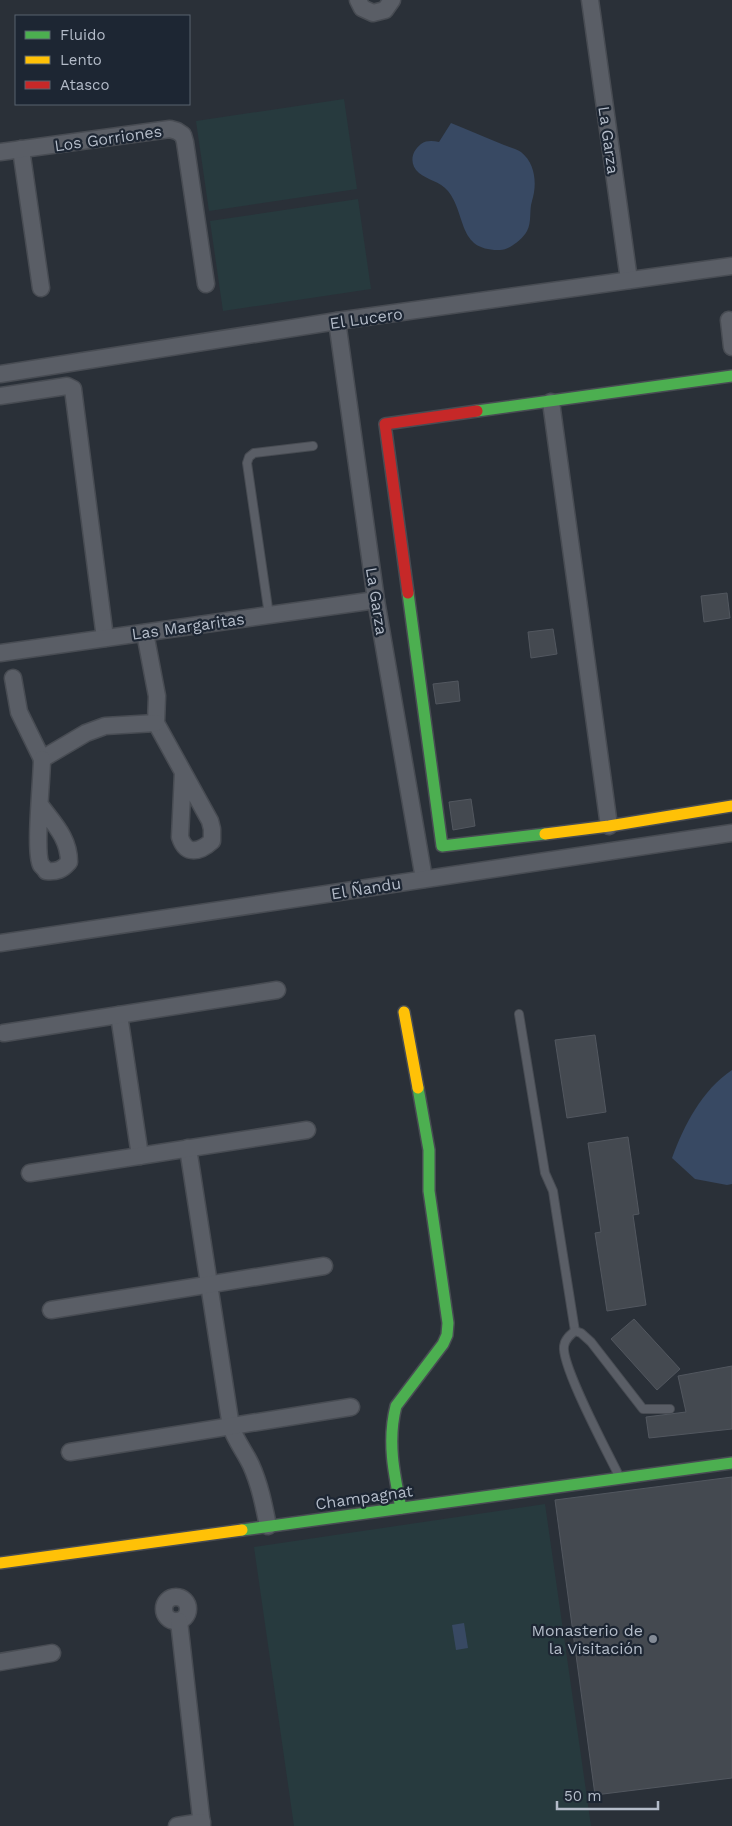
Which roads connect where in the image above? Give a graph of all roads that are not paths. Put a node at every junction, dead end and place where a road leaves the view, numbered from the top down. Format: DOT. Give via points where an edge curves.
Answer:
graph roads {
  1 [pos="358,0"];
  2 [pos="392,0"];
  3 [pos="590,0"];
  4 [pos="21,149"];
  5 [pos="0,152"];
  6 [pos="732,266"];
  7 [pos="629,280"];
  8 [pos="206,284"];
  9 [pos="40,288"];
  10 [pos="728,320"];
  11 [pos="337,321"];
  12 [pos="732,347"];
  13 [pos="0,374"];
  14 [pos="732,376"];
  15 [pos="0,396"];
  16 [pos="551,402"];
  17 [pos="313,446"];
  18 [pos="376,600"];
  19 [pos="269,615"];
  20 [pos="145,632"];
  21 [pos="105,638"];
  22 [pos="0,653"];
  23 [pos="12,678"];
  24 [pos="156,723"];
  25 [pos="42,759"];
  26 [pos="183,772"];
  27 [pos="40,805"];
  28 [pos="732,806"];
  29 [pos="609,826"];
  30 [pos="732,833"];
  31 [pos="424,879"];
  32 [pos="0,943"];
  33 [pos="278,990"];
  34 [pos="404,1012"];
  35 [pos="519,1014"];
  36 [pos="119,1015"];
  37 [pos="4,1033"];
  38 [pos="306,1130"];
  39 [pos="188,1148"];
  40 [pos="140,1156"];
  41 [pos="30,1174"];
  42 [pos="324,1266"];
  43 [pos="208,1284"];
  44 [pos="51,1310"];
  45 [pos="575,1331"];
  46 [pos="351,1407"];
  47 [pos="670,1409"];
  48 [pos="231,1427"];
  49 [pos="70,1452"];
  50 [pos="732,1463"];
  51 [pos="620,1478"];
  52 [pos="401,1508"];
  53 [pos="268,1526"];
  54 [pos="0,1563"];
  55 [pos="179,1621"];
  56 [pos="52,1653"];
  57 [pos="0,1662"];
  58 [pos="202,1824"];
  59 [pos="177,1826"];
  1 -- 2 [label="street" via="362,8 373,13 385,10"];
  3 -- 7 [label="street, La Garza"];
  4 -- 5 [label="street, Los Gorriones"];
  4 -- 8 [label="street, Los Gorriones" via="178,130 184,135"];
  4 -- 9 [label="street"];
  6 -- 7 [label="street, El Lucero"];
  7 -- 11 [label="street, El Lucero"];
  10 -- 12 [label="street"];
  11 -- 13 [label="street, El Lucero"];
  11 -- 18 [label="street, La Garza"];
  14 -- 16 [label="street"];
  15 -- 21 [label="street" via="67,386 73,389"];
  16 -- 29 [label="street"];
  16 -- 29 [label="street" via="385,424 442,846"];
  17 -- 19 [label="lane" via="254,452 247,463"];
  18 -- 19 [label="street, Las Margaritas"];
  18 -- 31 [label="street, La Garza"];
  19 -- 20 [label="street, Las Margaritas"];
  20 -- 21 [label="street, Las Margaritas"];
  20 -- 24 [label="street" via="157,696"];
  21 -- 22 [label="street, Las Margaritas"];
  23 -- 25 [label="street" via="19,712"];
  24 -- 25 [label="street" via="105,726 86,733"];
  24 -- 26 [label="street"];
  25 -- 27 [label="street"];
  28 -- 29 [label="street"];
  30 -- 31 [label="street, El Ñandu"];
  31 -- 32 [label="street, El Ñandu"];
  33 -- 36 [label="street"];
  34 -- 52 [label="street" via="430,1150 429,1191 448,1322 443,1344 396,1406 392,1417 390,1429"];
  35 -- 45 [label="lane" via="546,1173 553,1192"];
  36 -- 37 [label="street"];
  36 -- 40 [label="street"];
  38 -- 39 [label="street"];
  39 -- 40 [label="street"];
  39 -- 43 [label="street"];
  40 -- 41 [label="street"];
  42 -- 43 [label="street"];
  43 -- 44 [label="street"];
  43 -- 48 [label="street"];
  45 -- 47 [label="lane" via="591,1342 643,1409"];
  45 -- 51 [label="lane" via="564,1347 568,1369"];
  46 -- 48 [label="street"];
  48 -- 49 [label="street"];
  48 -- 53 [label="street" via="257,1479"];
  50 -- 51 [label="street, Champagnat"];
  51 -- 52 [label="street, Champagnat"];
  52 -- 53 [label="street, Champagnat"];
  53 -- 54 [label="street, Champagnat"];
  55 -- 58 [label="street"];
  56 -- 57 [label="street"];
  58 -- 59 [label="street"];
}
